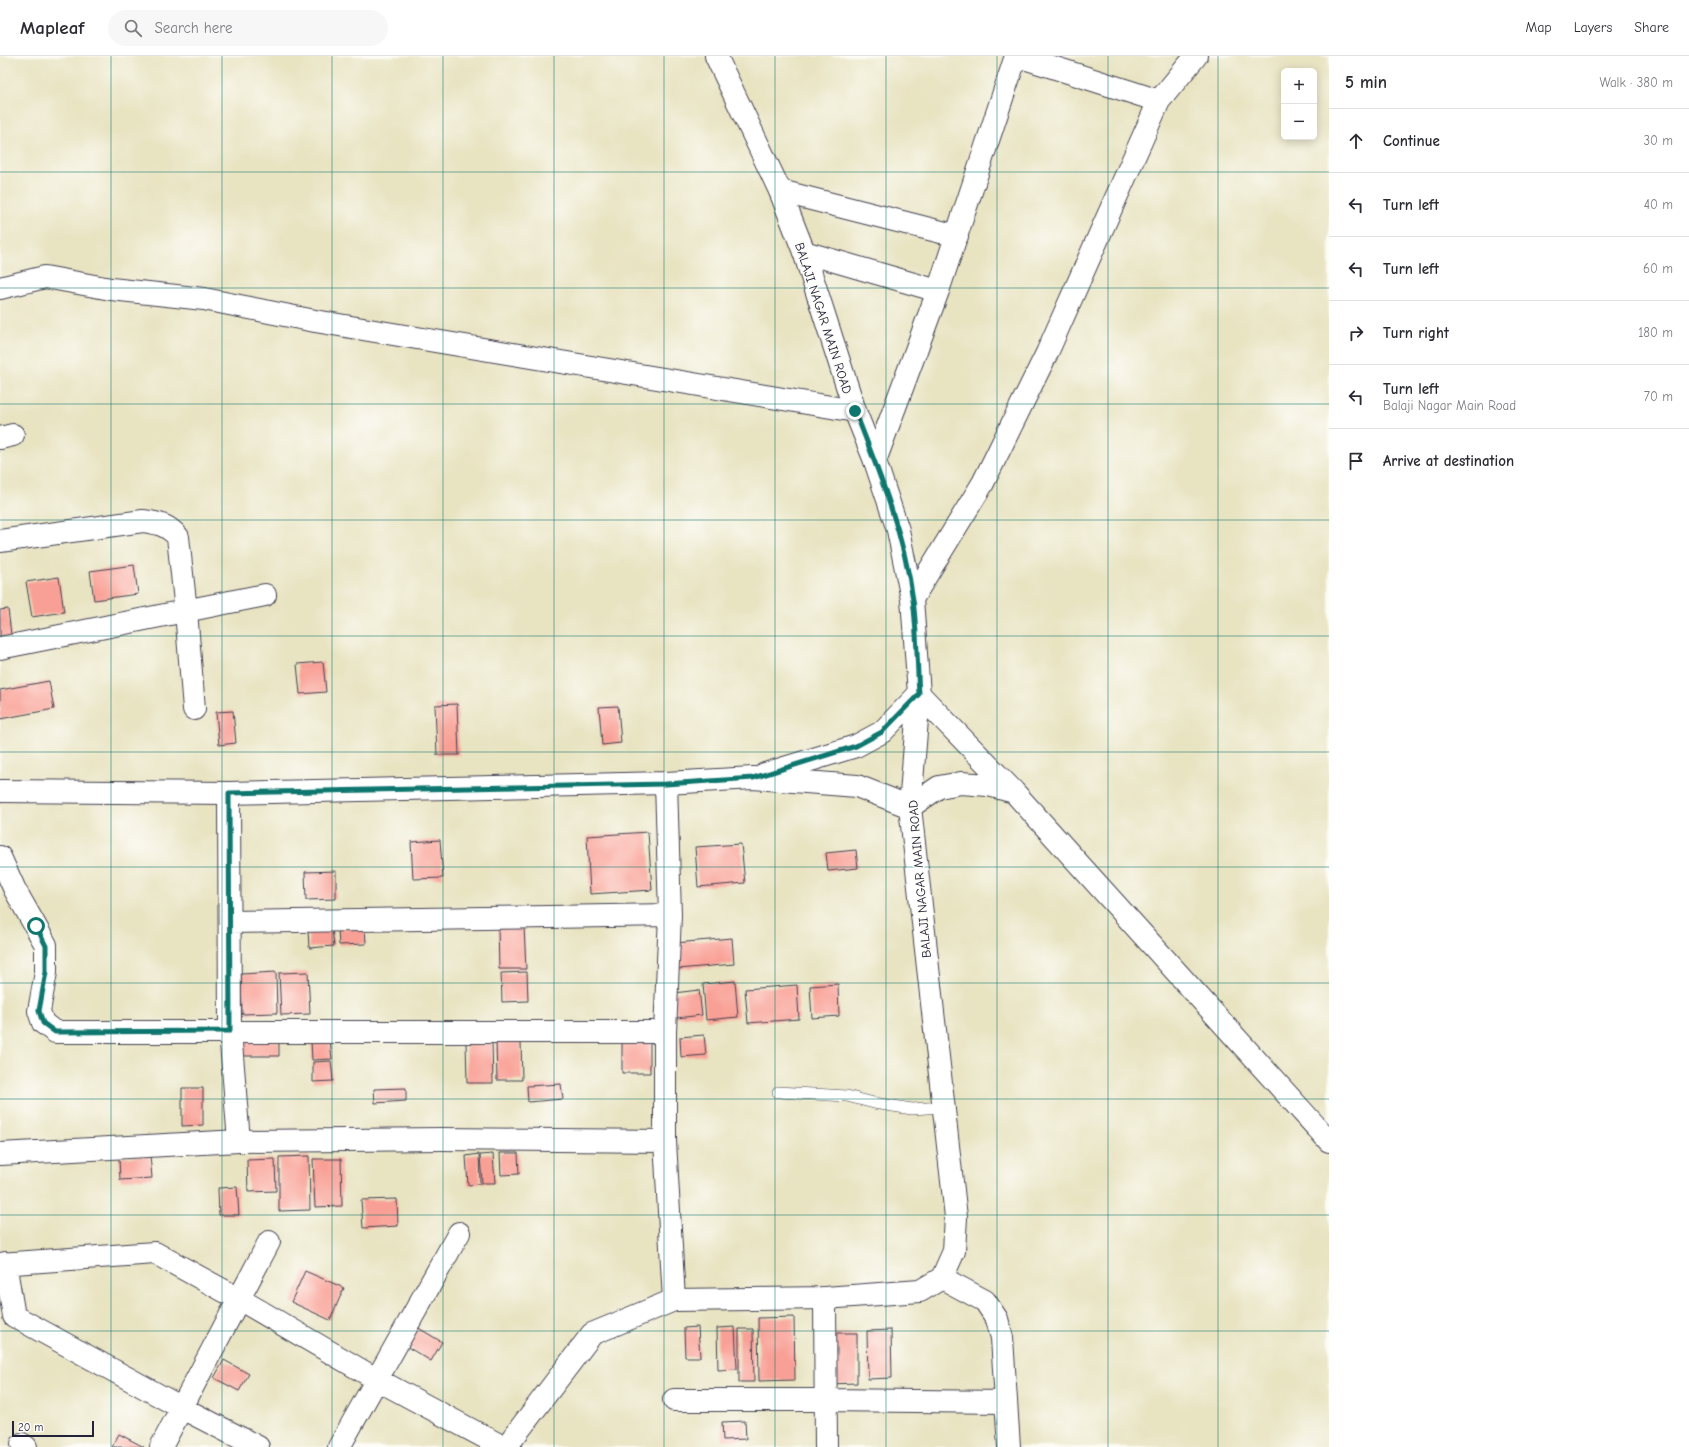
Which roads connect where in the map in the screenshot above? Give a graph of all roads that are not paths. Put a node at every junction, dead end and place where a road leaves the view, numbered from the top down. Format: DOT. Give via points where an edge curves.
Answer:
graph roads {
  1 [pos="716,56"];
  2 [pos="1017,56"];
  3 [pos="1196,56"];
  4 [pos="1159,101"];
  5 [pos="780,191"];
  6 [pos="957,236"];
  7 [pos="804,252"];
  8 [pos="0,288"];
  9 [pos="938,291"];
  10 [pos="855,411"];
  11 [pos="875,461"];
  12 [pos="0,541"];
  13 [pos="265,595"];
  14 [pos="912,599"];
  15 [pos="186,611"];
  16 [pos="0,648"];
  17 [pos="919,694"];
  18 [pos="194,709"];
  19 [pos="753,778"];
  20 [pos="666,784"];
  21 [pos="0,791"];
  22 [pos="1014,792"];
  23 [pos="229,793"];
  24 [pos="910,807"];
  25 [pos="0,857"];
  26 [pos="670,915"];
  27 [pos="230,922"];
  28 [pos="230,1031"];
  29 [pos="666,1032"];
  30 [pos="778,1092"];
  31 [pos="942,1107"];
  32 [pos="239,1141"];
  33 [pos="666,1141"];
  34 [pos="1329,1141"];
  35 [pos="0,1154"];
  36 [pos="459,1233"];
  37 [pos="268,1242"];
  38 [pos="3,1264"];
  39 [pos="942,1278"];
  40 [pos="825,1298"];
  41 [pos="239,1299"];
  42 [pos="674,1300"];
  43 [pos="376,1379"];
  44 [pos="674,1400"];
  45 [pos="826,1400"];
  46 [pos="1006,1402"];
  47 [pos="182,1408"];
  48 [pos="161,1447"];
  49 [pos="258,1447"];
  50 [pos="339,1447"];
  51 [pos="504,1447"];
  52 [pos="826,1447"];
  53 [pos="1009,1447"];
  1 -- 5 [label="street, BALAJI NAGAR MAIN ROAD"];
  2 -- 4 [label="street"];
  2 -- 6 [label="street"];
  3 -- 4 [label="street"];
  4 -- 14 [label="street" via="1047,354 987,476"];
  5 -- 6 [label="street"];
  5 -- 7 [label="street, BALAJI NAGAR MAIN ROAD"];
  6 -- 9 [label="street"];
  7 -- 9 [label="street"];
  7 -- 10 [label="street, BALAJI NAGAR MAIN ROAD"];
  8 -- 10 [label="street" via="45,277 111,289 204,299 315,321"];
  9 -- 11 [label="street"];
  10 -- 11 [label="street, BALAJI NAGAR MAIN ROAD"];
  11 -- 14 [label="street, BALAJI NAGAR MAIN ROAD" via="898,530"];
  12 -- 15 [label="street" via="142,521 158,523 170,528 178,537"];
  13 -- 15 [label="street"];
  14 -- 17 [label="street, BALAJI NAGAR MAIN ROAD"];
  15 -- 16 [label="street"];
  15 -- 18 [label="street"];
  17 -- 19 [label="street" via="882,732 856,746"];
  17 -- 22 [label="street"];
  17 -- 24 [label="street, BALAJI NAGAR MAIN ROAD"];
  19 -- 20 [label="street"];
  19 -- 24 [label="street" via="857,786"];
  20 -- 23 [label="street"];
  20 -- 26 [label="street"];
  21 -- 23 [label="street"];
  22 -- 24 [label="street" via="988,785 961,783 939,787"];
  22 -- 34 [label="street"];
  23 -- 27 [label="street"];
  24 -- 31 [label="street, BALAJI NAGAR MAIN ROAD"];
  25 -- 28 [label="street" via="46,946 46,972 39,1011 43,1023 55,1032"];
  26 -- 27 [label="street"];
  26 -- 29 [label="street"];
  27 -- 28 [label="street"];
  28 -- 29 [label="street"];
  28 -- 32 [label="street"];
  29 -- 33 [label="street"];
  30 -- 31 [label="lane" via="847,1096 912,1109"];
  31 -- 39 [label="street, BALAJI NAGAR MAIN ROAD" via="956,1217 954,1251"];
  32 -- 33 [label="street"];
  32 -- 35 [label="street"];
  33 -- 42 [label="street"];
  36 -- 43 [label="street"];
  37 -- 41 [label="street"];
  38 -- 41 [label="street" via="155,1253"];
  38 -- 47 [label="street" via="14,1316"];
  39 -- 40 [label="street" via="920,1291"];
  39 -- 46 [label="street" via="985,1301 997,1319 1002,1338"];
  40 -- 42 [label="street"];
  40 -- 45 [label="street"];
  41 -- 43 [label="street"];
  41 -- 47 [label="street"];
  42 -- 51 [label="street" via="592,1334"];
  43 -- 50 [label="street"];
  43 -- 51 [label="street"];
  44 -- 45 [label="street"];
  45 -- 46 [label="street"];
  45 -- 52 [label="street"];
  46 -- 53 [label="street"];
  47 -- 48 [label="street"];
  47 -- 49 [label="street"];
}
